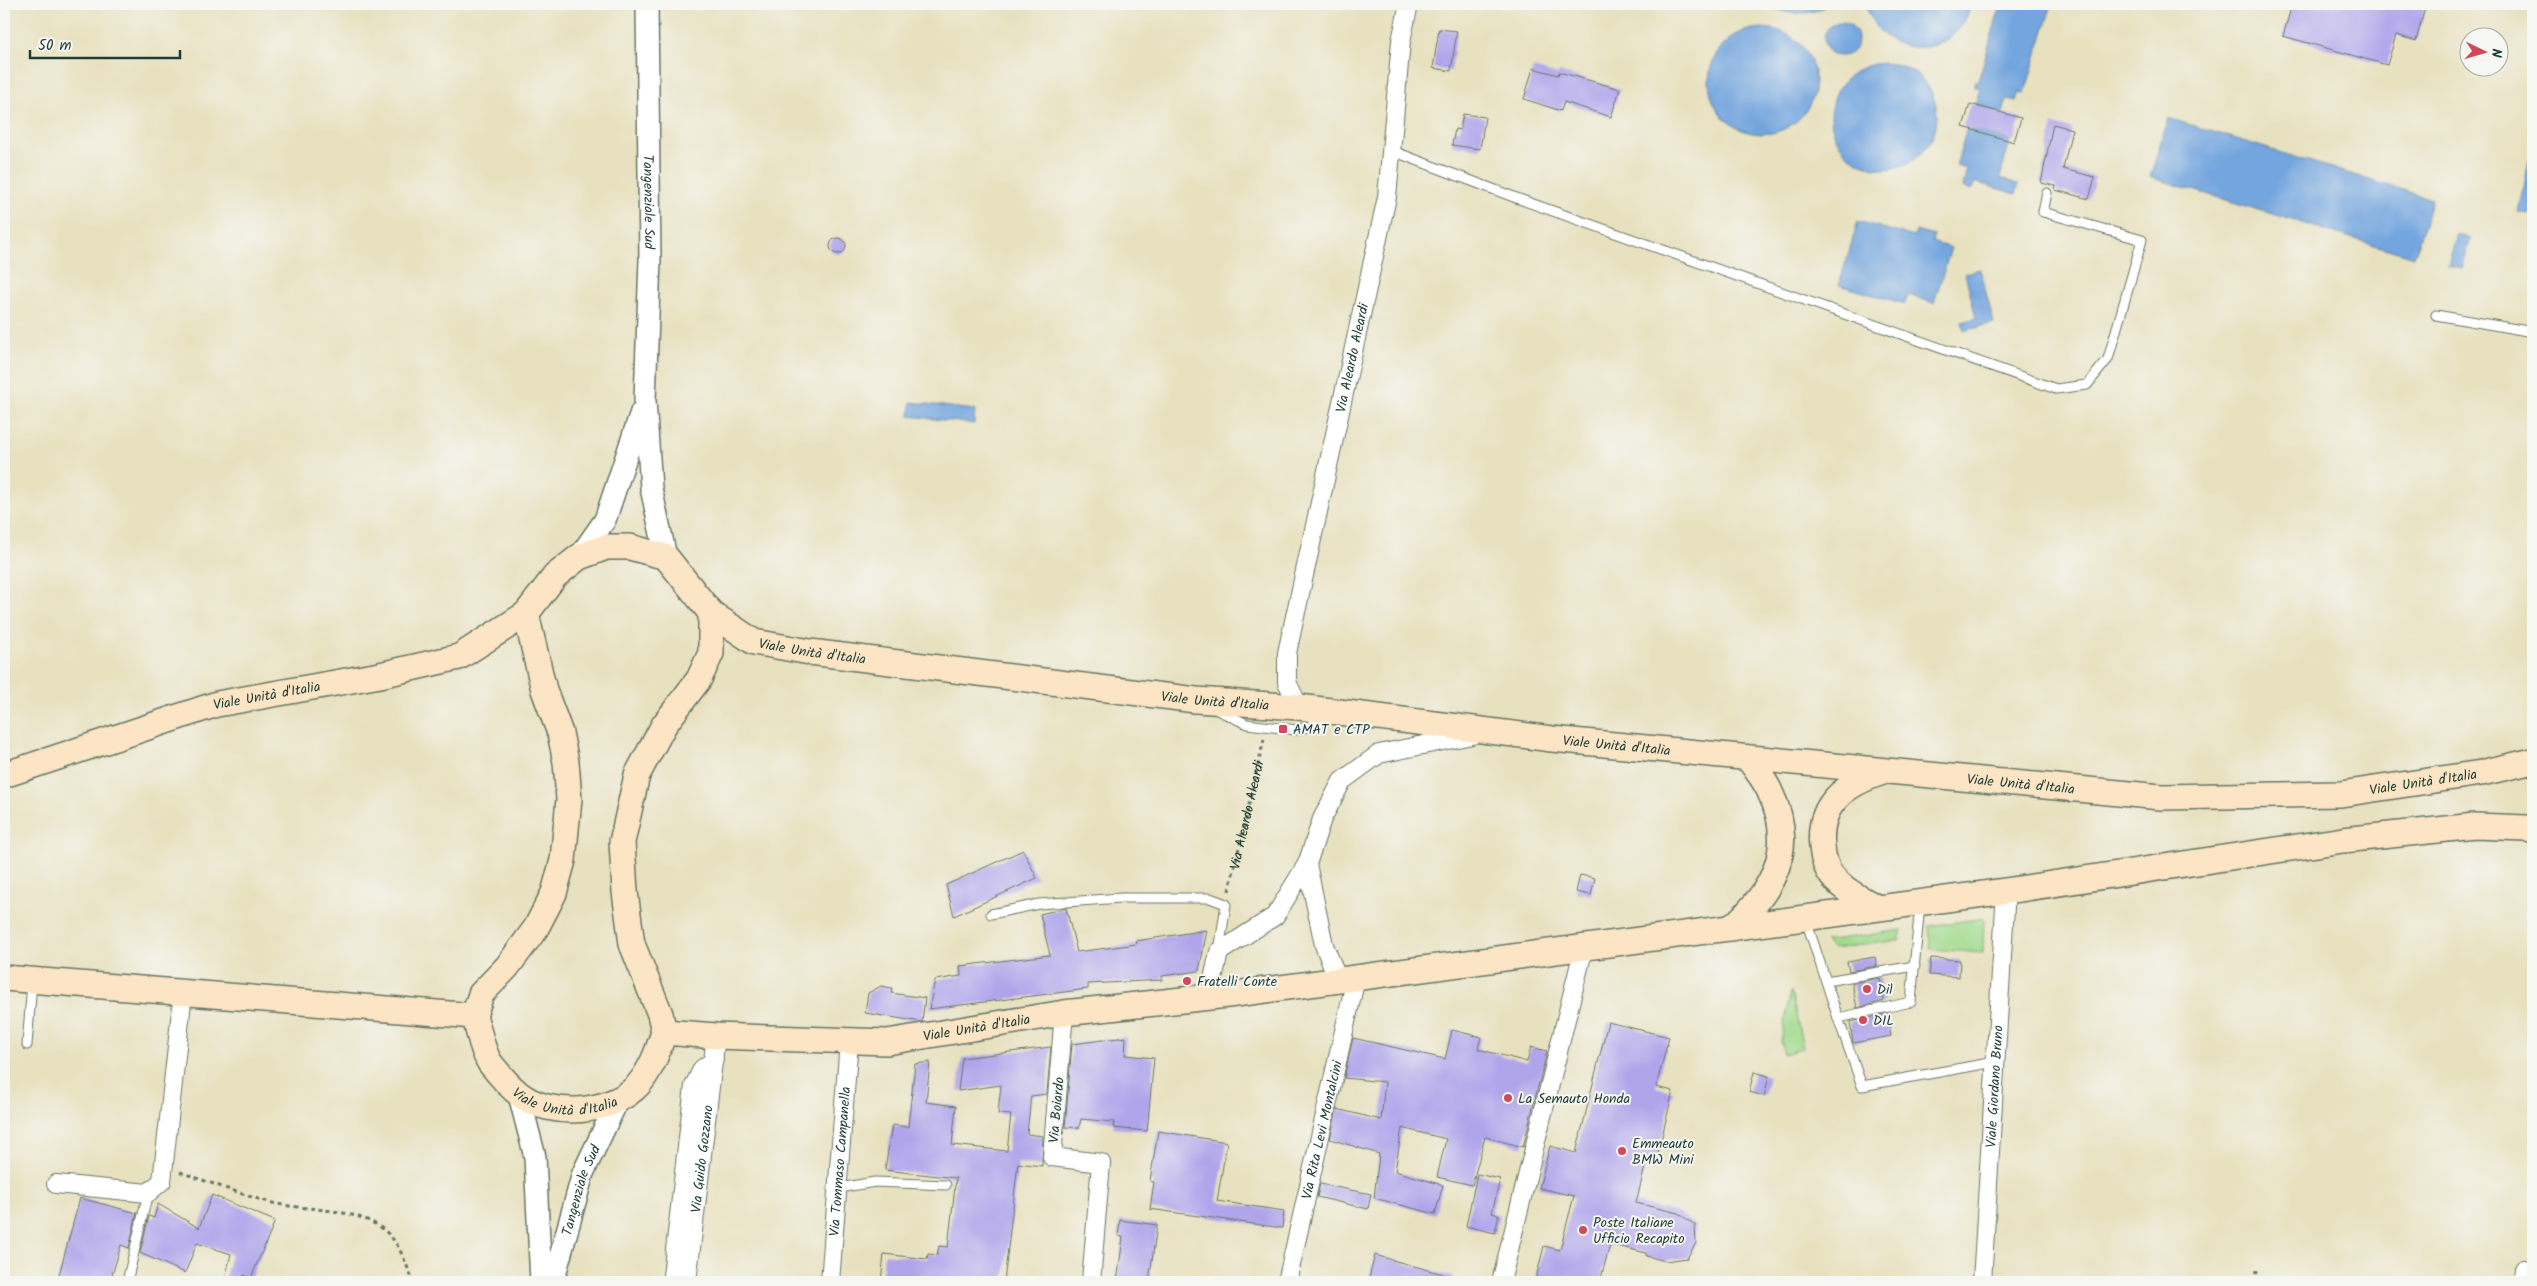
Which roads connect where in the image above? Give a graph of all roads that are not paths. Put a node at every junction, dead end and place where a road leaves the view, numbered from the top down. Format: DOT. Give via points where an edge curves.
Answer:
graph roads {
  1 [pos="647,4"];
  2 [pos="1409,4"];
  3 [pos="1390,150"];
  4 [pos="2047,192"];
  5 [pos="2436,315"];
  6 [pos="2533,332"];
  7 [pos="645,400"];
  8 [pos="579,556"];
  9 [pos="666,557"];
  10 [pos="526,614"];
  11 [pos="711,614"];
  12 [pos="1196,700"];
  13 [pos="1300,707"];
  14 [pos="1351,713"];
  15 [pos="1493,731"];
  16 [pos="1750,759"];
  17 [pos="2533,760"];
  18 [pos="1885,771"];
  19 [pos="4,775"];
  20 [pos="2533,831"];
  21 [pos="1307,864"];
  22 [pos="2006,891"];
  23 [pos="1920,902"];
  24 [pos="1876,907"];
  25 [pos="991,914"];
  26 [pos="1805,917"];
  27 [pos="1731,928"];
  28 [pos="1584,947"];
  29 [pos="1219,952"];
  30 [pos="1914,966"];
  31 [pos="1347,979"];
  32 [pos="5,980"];
  33 [pos="32,980"];
  34 [pos="1826,981"];
  35 [pos="183,993"];
  36 [pos="1209,997"];
  37 [pos="1064,1013"];
  38 [pos="474,1016"];
  39 [pos="1838,1018"];
  40 [pos="664,1032"];
  41 [pos="849,1041"];
  42 [pos="27,1044"];
  43 [pos="715,1048"];
  44 [pos="1995,1062"];
  45 [pos="519,1095"];
  46 [pos="618,1100"];
  47 [pos="56,1184"];
  48 [pos="946,1185"];
  49 [pos="838,1188"];
  50 [pos="148,1193"];
  51 [pos="679,1279"];
  52 [pos="127,1282"];
  53 [pos="541,1282"];
  54 [pos="553,1282"];
  55 [pos="830,1282"];
  56 [pos="1091,1282"];
  57 [pos="1287,1282"];
  58 [pos="1501,1282"];
  59 [pos="1982,1282"];
  1 -- 7 [label="street, Tangenziale Sud" via="650,259"];
  2 -- 3 [label="street, Via Aleardo Aleardi" via="1401,41"];
  3 -- 4 [label="lane" via="1528,203 2056,389 2088,385 2108,358 2142,240 2043,212"];
  3 -- 13 [label="street, Via Aleardo Aleardi" via="1387,196 1287,653 1287,682"];
  5 -- 6 [label="lane"];
  7 -- 8 [label="street, Tangenziale Sud" via="605,520"];
  7 -- 9 [label="street, Tangenziale Sud" via="651,488"];
  8 -- 9 [label="main road, Viale Unità d'Italia" via="606,547 630,547"];
  8 -- 10 [label="main road, Viale Unità d'Italia" via="555,576"];
  9 -- 11 [label="main road, Viale Unità d'Italia"];
  10 -- 19 [label="main road, Viale Unità d'Italia" via="459,657 217,704"];
  10 -- 38 [label="main road" via="566,762 569,799 563,860 554,894 536,928 508,968 482,994"];
  11 -- 12 [label="main road, Viale Unità d'Italia" via="754,642 810,652"];
  11 -- 40 [label="main road" via="711,653 699,679 664,725 638,775 622,842 632,944"];
  12 -- 13 [label="main road, Viale Unità d'Italia"];
  12 -- 14 [label="lane" via="1247,724 1298,730"];
  13 -- 14 [label="main road, Viale Unità d'Italia"];
  14 -- 15 [label="main road, Viale Unità d'Italia"];
  15 -- 16 [label="main road, Viale Unità d'Italia"];
  15 -- 21 [label="street" via="1380,754 1342,781 1322,819"];
  16 -- 18 [label="main road, Viale Unità d'Italia"];
  16 -- 27 [label="main road" via="1770,791 1783,834 1778,864 1764,894"];
  17 -- 18 [label="main road, Viale Unità d'Italia" via="2481,774 2341,794 2170,797"];
  18 -- 24 [label="main road" via="1862,777 1841,792 1823,817 1821,839 1824,862 1833,877"];
  20 -- 22 [label="main road, Viale Unità d'Italia" via="2475,826 2343,840"];
  21 -- 29 [label="street" via="1274,916"];
  21 -- 31 [label="street" via="1324,945"];
  22 -- 23 [label="main road, Viale Unità d'Italia"];
  22 -- 44 [label="street, Viale Giordano Bruno"];
  23 -- 24 [label="main road, Viale Unità d'Italia"];
  23 -- 30 [label="lane"];
  24 -- 26 [label="main road, Viale Unità d'Italia"];
  25 -- 29 [label="lane" via="1039,904 1121,898 1210,898 1226,904"];
  26 -- 27 [label="main road, Viale Unità d'Italia"];
  26 -- 34 [label="lane"];
  27 -- 28 [label="main road, Viale Unità d'Italia"];
  28 -- 31 [label="main road, Viale Unità d'Italia"];
  28 -- 58 [label="street"];
  29 -- 36 [label="street"];
  30 -- 34 [label="lane"];
  30 -- 39 [label="lane" via="1911,1002"];
  31 -- 36 [label="main road, Viale Unità d'Italia"];
  31 -- 57 [label="street, Via Rita Levi Montalcini"];
  32 -- 33 [label="main road"];
  33 -- 35 [label="main road"];
  33 -- 42 [label="lane"];
  34 -- 39 [label="lane"];
  35 -- 38 [label="main road"];
  35 -- 50 [label="street" via="162,1180"];
  36 -- 37 [label="main road, Viale Unità d'Italia"];
  37 -- 41 [label="main road, Viale Unità d'Italia" via="887,1042"];
  37 -- 56 [label="street, Via Boiardo" via="1052,1157 1101,1163"];
  38 -- 45 [label="main road, Viale Unità d'Italia" via="489,1062"];
  39 -- 44 [label="lane" via="1862,1086"];
  40 -- 43 [label="main road, Viale Unità d'Italia"];
  40 -- 46 [label="main road, Viale Unità d'Italia" via="654,1062 638,1085"];
  41 -- 43 [label="main road, Viale Unità d'Italia"];
  41 -- 49 [label="street, Via Tommaso Campanella"];
  43 -- 51 [label="street, Via Guido Gozzano"];
  44 -- 59 [label="street, Viale Giordano Bruno"];
  45 -- 46 [label="main road, Viale Unità d'Italia" via="548,1107 580,1112"];
  45 -- 53 [label="street, Tangenziale Sud" via="535,1157"];
  46 -- 54 [label="street, Tangenziale Sud" via="583,1173"];
  47 -- 50 [label="street"];
  48 -- 49 [label="lane" via="874,1182"];
  49 -- 55 [label="street, Via Tommaso Campanella"];
  50 -- 52 [label="lane"];
}
